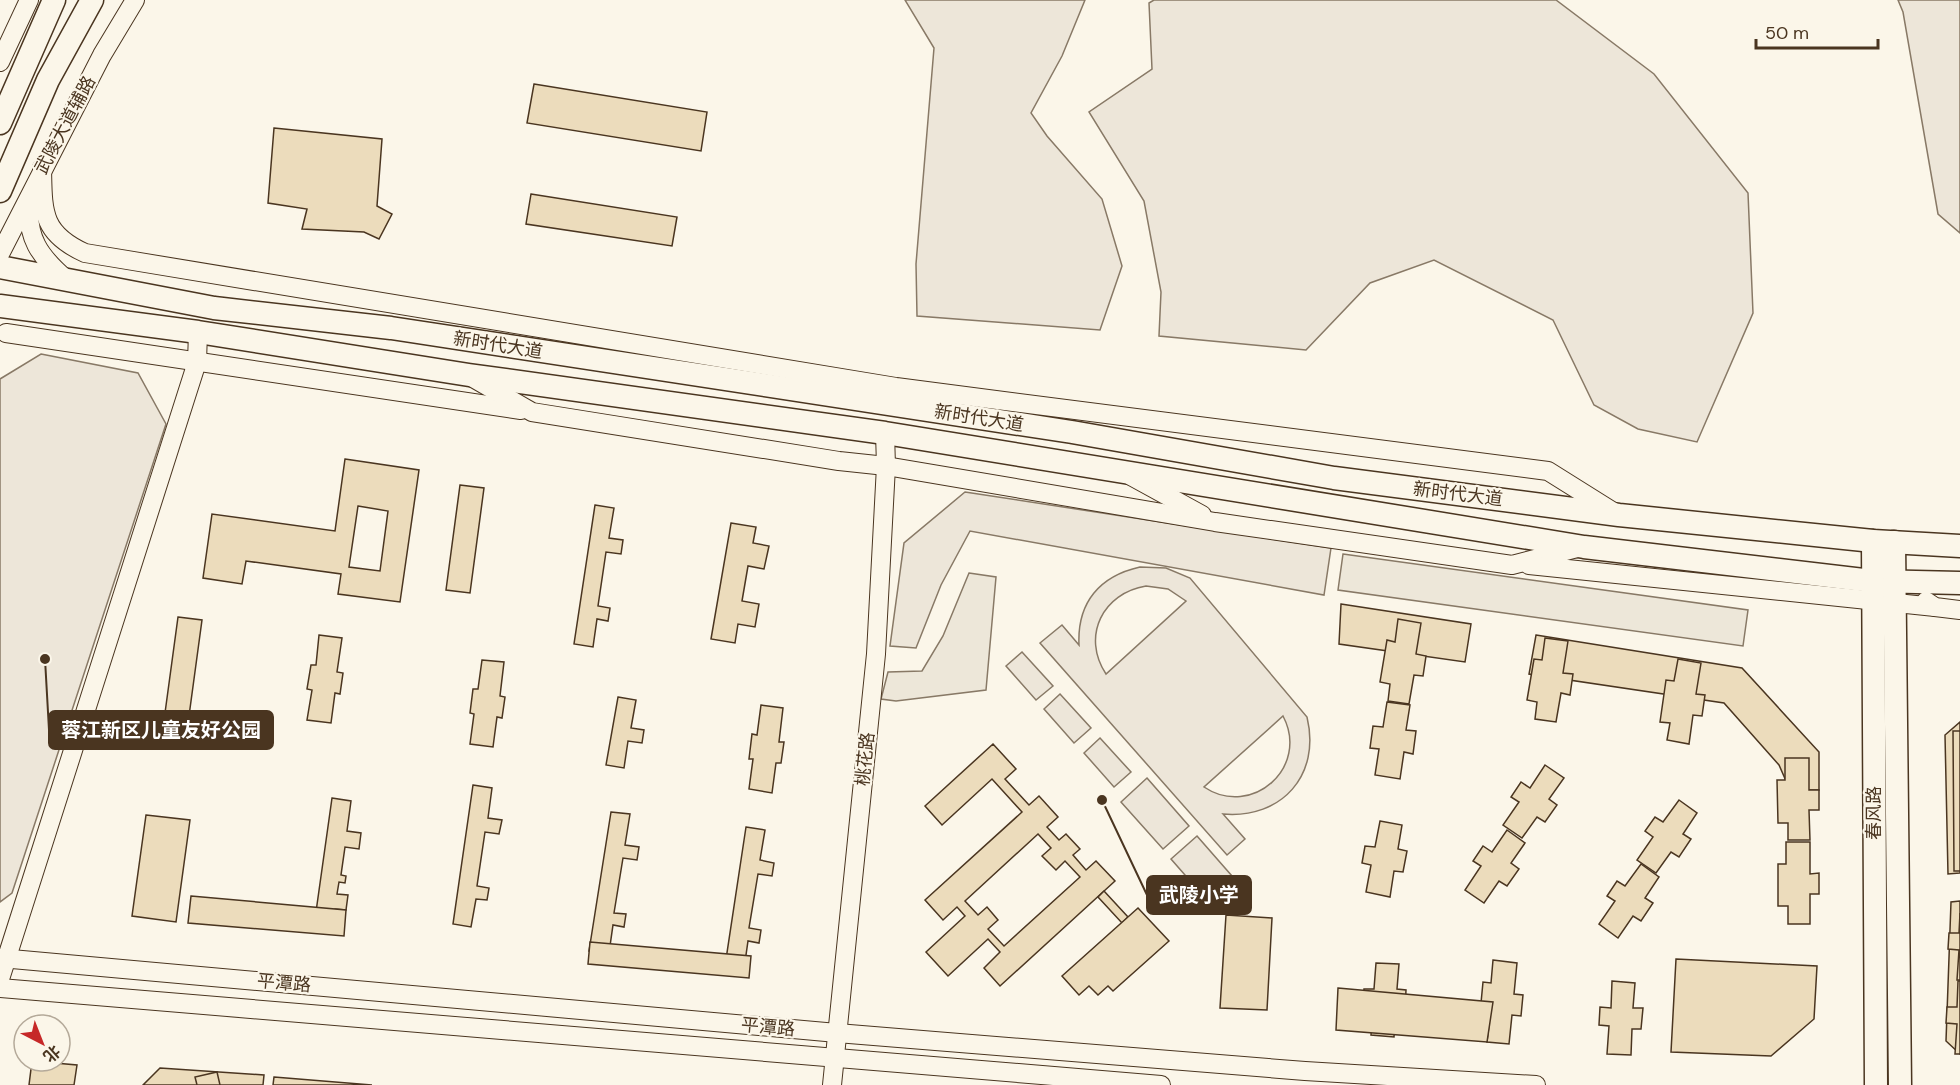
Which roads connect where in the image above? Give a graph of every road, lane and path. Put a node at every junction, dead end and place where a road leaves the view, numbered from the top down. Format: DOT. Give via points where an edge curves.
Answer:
graph roads {
  1 [pos="29,0"];
  2 [pos="54,0"];
  3 [pos="92,0"];
  4 [pos="135,0"];
  5 [pos="0,62"];
  6 [pos="0,123"];
  7 [pos="42,168"];
  8 [pos="31,189"];
  9 [pos="0,191"];
  10 [pos="0,254"];
  11 [pos="0,267"];
  12 [pos="67,280"];
  13 [pos="0,306"];
  14 [pos="454,314"];
  15 [pos="61,316"];
  16 [pos="391,328"];
  17 [pos="198,332"];
  18 [pos="3,335"];
  19 [pos="197,362"];
  20 [pos="468,375"];
  21 [pos="532,412"];
  22 [pos="885,433"];
  23 [pos="886,466"];
  24 [pos="1125,472"];
  25 [pos="1619,515"];
  26 [pos="1215,522"];
  27 [pos="1883,542"];
  28 [pos="1960,546"];
  29 [pos="1584,547"];
  30 [pos="1515,564"];
  31 [pos="1960,583"];
  32 [pos="1883,592"];
  33 [pos="1960,610"];
  34 [pos="2,958"];
  35 [pos="0,979"];
  36 [pos="0,988"];
  37 [pos="837,1033"];
  38 [pos="834,1060"];
  39 [pos="832,1085"];
  40 [pos="1161,1085"];
  41 [pos="1536,1085"];
  42 [pos="1876,1085"];
  43 [pos="1900,1085"];
  1 -- 5 [label="street"];
  2 -- 6 [label="main road"];
  3 -- 9 [label="main road" via="48,80"];
  4 -- 7 [label="street, 武陵大道辅路"];
  7 -- 8 [label="street, 武陵大道辅路"];
  7 -- 14 [label="street" via="48,223 64,243 85,253"];
  8 -- 10 [label="street, 武陵大道辅路"];
  8 -- 12 [label="street" via="27,219 35,243 47,263"];
  11 -- 12 [label="main road, 新时代大道"];
  12 -- 16 [label="main road, 新时代大道" via="214,308"];
  13 -- 15 [label="main road, 新时代大道"];
  14 -- 16 [label="street"];
  14 -- 25 [label="street" via="896,387 1548,471"];
  15 -- 17 [label="main road, 新时代大道"];
  15 -- 18 [label="street" via="33,321"];
  16 -- 25 [label="main road, 新时代大道" via="1072,432 1334,478"];
  17 -- 19 [label="street"];
  17 -- 20 [label="main road, 新时代大道"];
  18 -- 19 [label="street"];
  19 -- 21 [label="street"];
  19 -- 34 [label="street"];
  20 -- 21 [label="street"];
  20 -- 22 [label="main road, 新时代大道"];
  21 -- 23 [label="street"];
  22 -- 23 [label="street, 桃花路"];
  22 -- 24 [label="main road, 新时代大道"];
  23 -- 26 [label="street"];
  23 -- 37 [label="street, 桃花路" via="876,654"];
  24 -- 26 [label="street"];
  24 -- 29 [label="main road, 新时代大道"];
  25 -- 27 [label="main road, 新时代大道"];
  26 -- 30 [label="street"];
  27 -- 28 [label="main road, 新时代大道"];
  27 -- 32 [label="main road, 春风路"];
  29 -- 30 [label="street"];
  29 -- 32 [label="main road, 新时代大道"];
  30 -- 32 [label="street"];
  31 -- 32 [label="main road, 新时代大道"];
  32 -- 33 [label="street"];
  32 -- 42 [label="main road, 春风路"];
  32 -- 43 [label="main road, 春风路"];
  34 -- 35 [label="street"];
  34 -- 37 [label="street, 平潭路"];
  36 -- 38 [label="street, 平潭路"];
  37 -- 38 [label="street, 桃花路"];
  37 -- 41 [label="street, 平潭路" via="1305,1071"];
  38 -- 39 [label="street, 桃花路"];
  38 -- 40 [label="street, 平潭路"];
}
